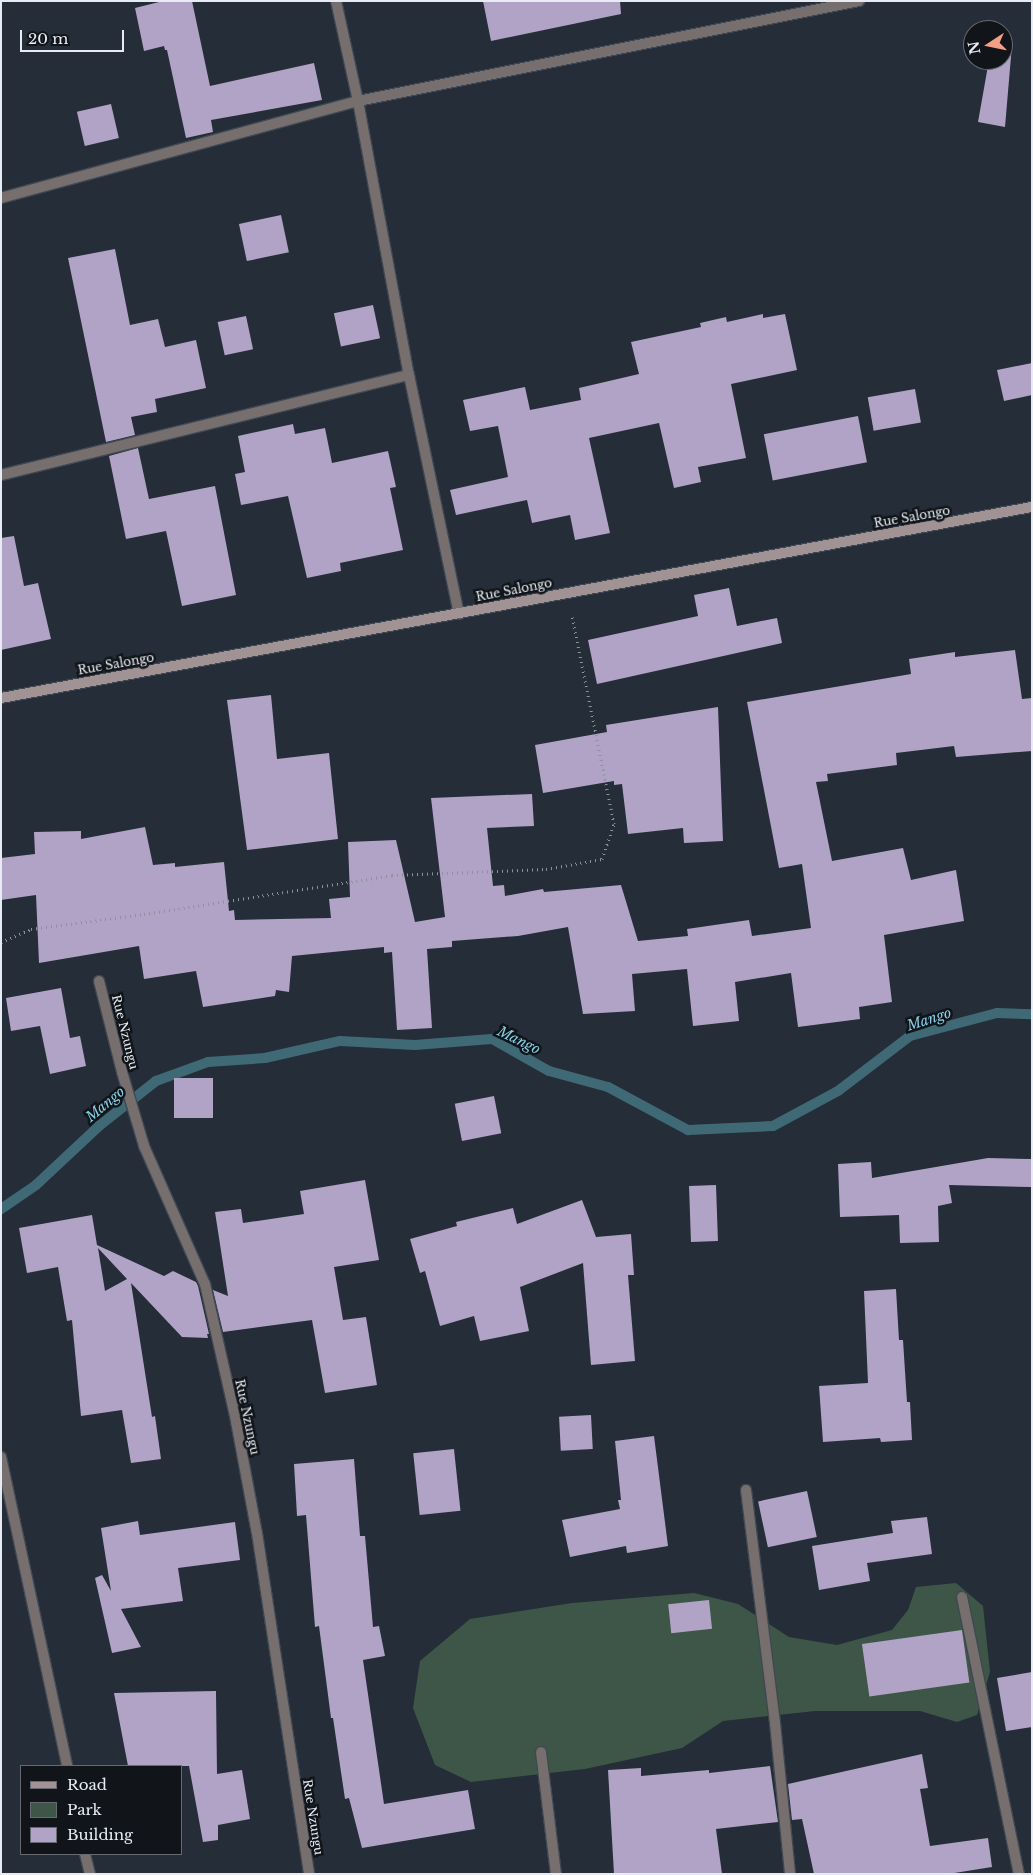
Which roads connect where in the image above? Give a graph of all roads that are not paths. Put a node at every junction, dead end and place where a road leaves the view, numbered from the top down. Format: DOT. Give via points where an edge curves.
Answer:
graph roads {
  1 [pos="336,1"];
  2 [pos="859,1"];
  3 [pos="358,101"];
  4 [pos="1,198"];
  5 [pos="409,375"];
  6 [pos="1,475"];
  7 [pos="1032,507"];
  8 [pos="459,614"];
  9 [pos="1,698"];
  10 [pos="99,981"];
  11 [pos="1,1457"];
  12 [pos="746,1490"];
  13 [pos="962,1597"];
  14 [pos="541,1752"];
  15 [pos="67,1765"];
  16 [pos="85,1855"];
  17 [pos="90,1874"];
  18 [pos="309,1874"];
  19 [pos="556,1874"];
  20 [pos="790,1874"];
  21 [pos="1019,1874"];
  1 -- 3 [label="street"];
  2 -- 3 [label="street"];
  3 -- 4 [label="street"];
  3 -- 5 [label="street"];
  5 -- 6 [label="street"];
  5 -- 8 [label="street"];
  7 -- 8 [label="street, Rue Salongo"];
  8 -- 9 [label="street, Rue Salongo"];
  10 -- 18 [label="street, Rue Nzungu" via="144,1146 205,1284 257,1533"];
  11 -- 15 [label="street"];
  12 -- 20 [label="street"];
  13 -- 21 [label="street"];
  14 -- 19 [label="street"];
  16 -- 17 [label="street"];
}
